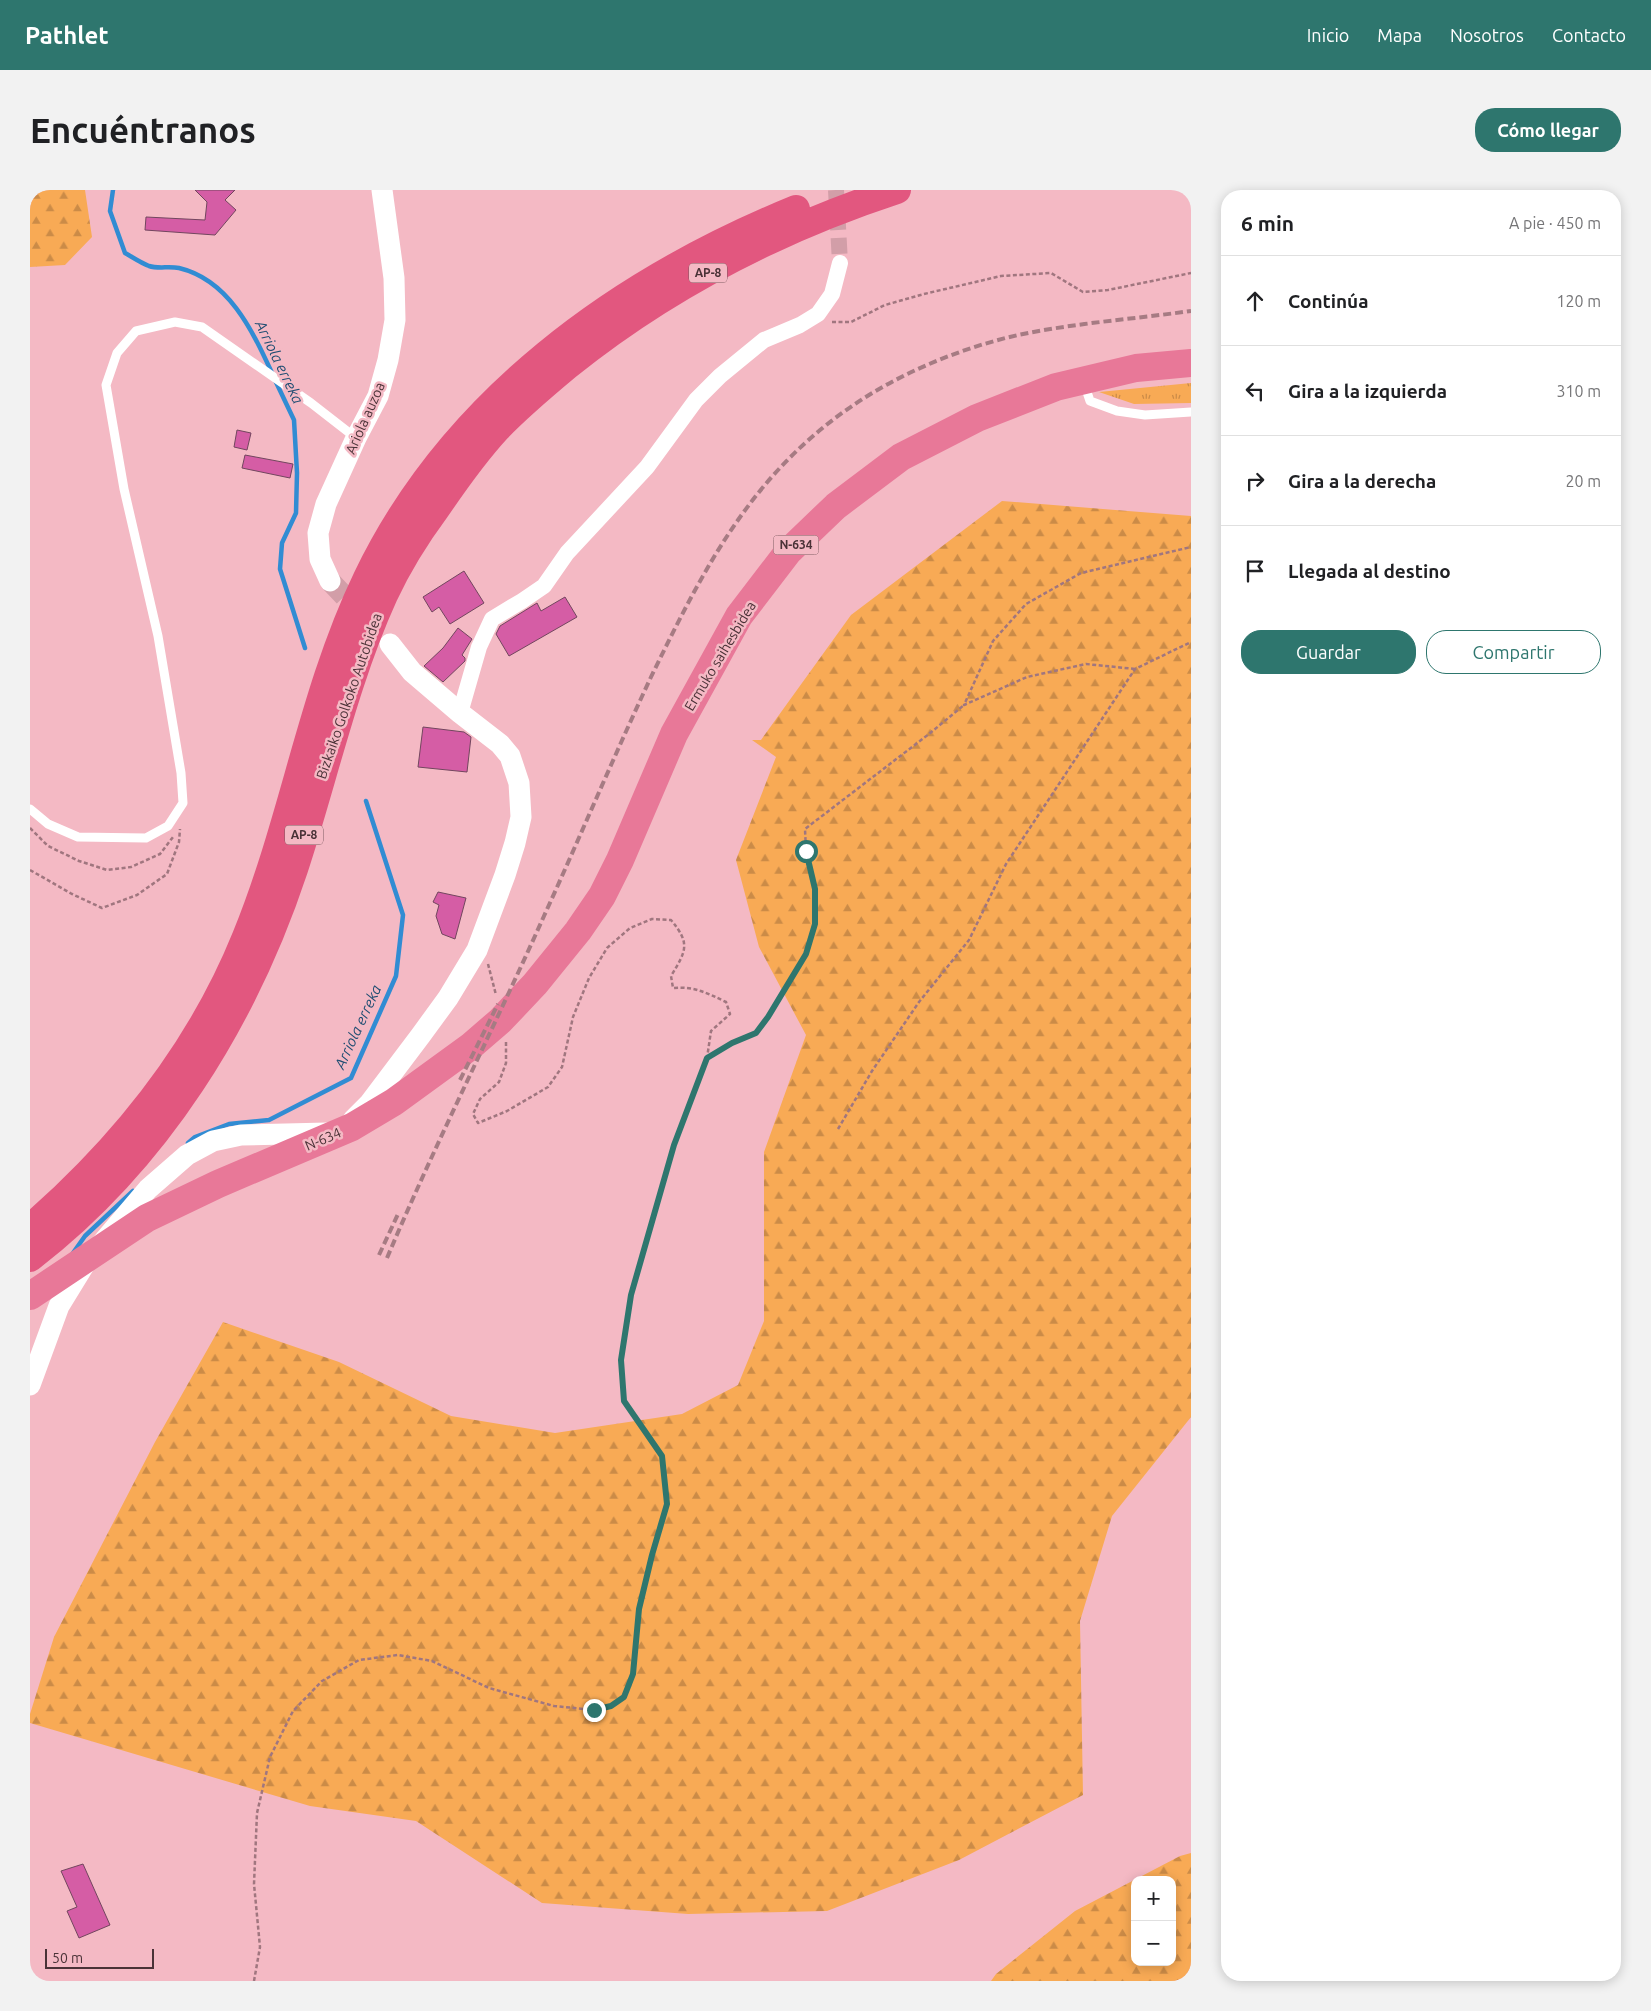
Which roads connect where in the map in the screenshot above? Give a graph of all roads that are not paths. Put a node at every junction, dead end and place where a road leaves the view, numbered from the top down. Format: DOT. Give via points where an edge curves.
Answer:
graph roads {
  1 [pos="843,190"];
  2 [pos="896,190"];
  3 [pos="385,192"];
  4 [pos="840,263"];
  5 [pos="1191,363"];
  6 [pos="1083,380"];
  7 [pos="1191,412"];
  8 [pos="356,438"];
  9 [pos="330,581"];
  10 [pos="390,644"];
  11 [pos="460,713"];
  12 [pos="30,809"];
  13 [pos="578,930"];
  14 [pos="30,1228"];
  15 [pos="30,1258"];
  16 [pos="30,1296"];
  17 [pos="30,1385"];
  1 -- 14 [label="highway, Bizkaiko Golkoko Autobidea / AP-8" via="708,248 637,288 586,323 525,372 483,411 440,461 402,516 368,577 348,624 320,700 274,858 249,929 218,996 183,1057 141,1115 103,1159"];
  2 -- 15 [label="highway, Bizkaiko Golkoko Autobidea / AP-8" via="797,229 715,268 655,303 598,342 538,390 498,428 463,469 417,535 385,593 364,643 272,934 238,1005 201,1071 160,1128 82,1212"];
  3 -- 8 [label="street, Ariola auzoa" via="395,320 378,396"];
  4 -- 11 [label="street" via="832,294 818,314 764,340 720,376 696,400 647,467 567,553 544,586 492,619 479,647"];
  5 -- 6 [label="highway, Ermuko saihesbidea / N-634" via="1136,368"];
  6 -- 7 [label="lane" via="1090,401 1117,410 1145,415"];
  6 -- 13 [label="highway, Ermuko saihesbidea / N-634" via="1056,386 977,418 901,457 836,506 788,552 739,616 706,674 674,734 617,867 602,896"];
  8 -- 9 [label="street, Ariola auzoa" via="326,504 318,533 320,559"];
  8 -- 12 [label="lane" via="202,327 175,322 136,331 117,353 106,385 124,489 158,636 183,803 168,826 146,838 78,837 48,824"];
  10 -- 11 [label="street" via="412,672"];
  11 -- 17 [label="street" via="500,744 510,756 519,783 521,817 515,843 480,940 448,998 369,1104 346,1127 322,1134 242,1135 213,1141 187,1155 148,1188 86,1262 59,1306"];
  13 -- 16 [label="highway, N-634" via="500,1021 394,1102 352,1127 147,1218"];
}
